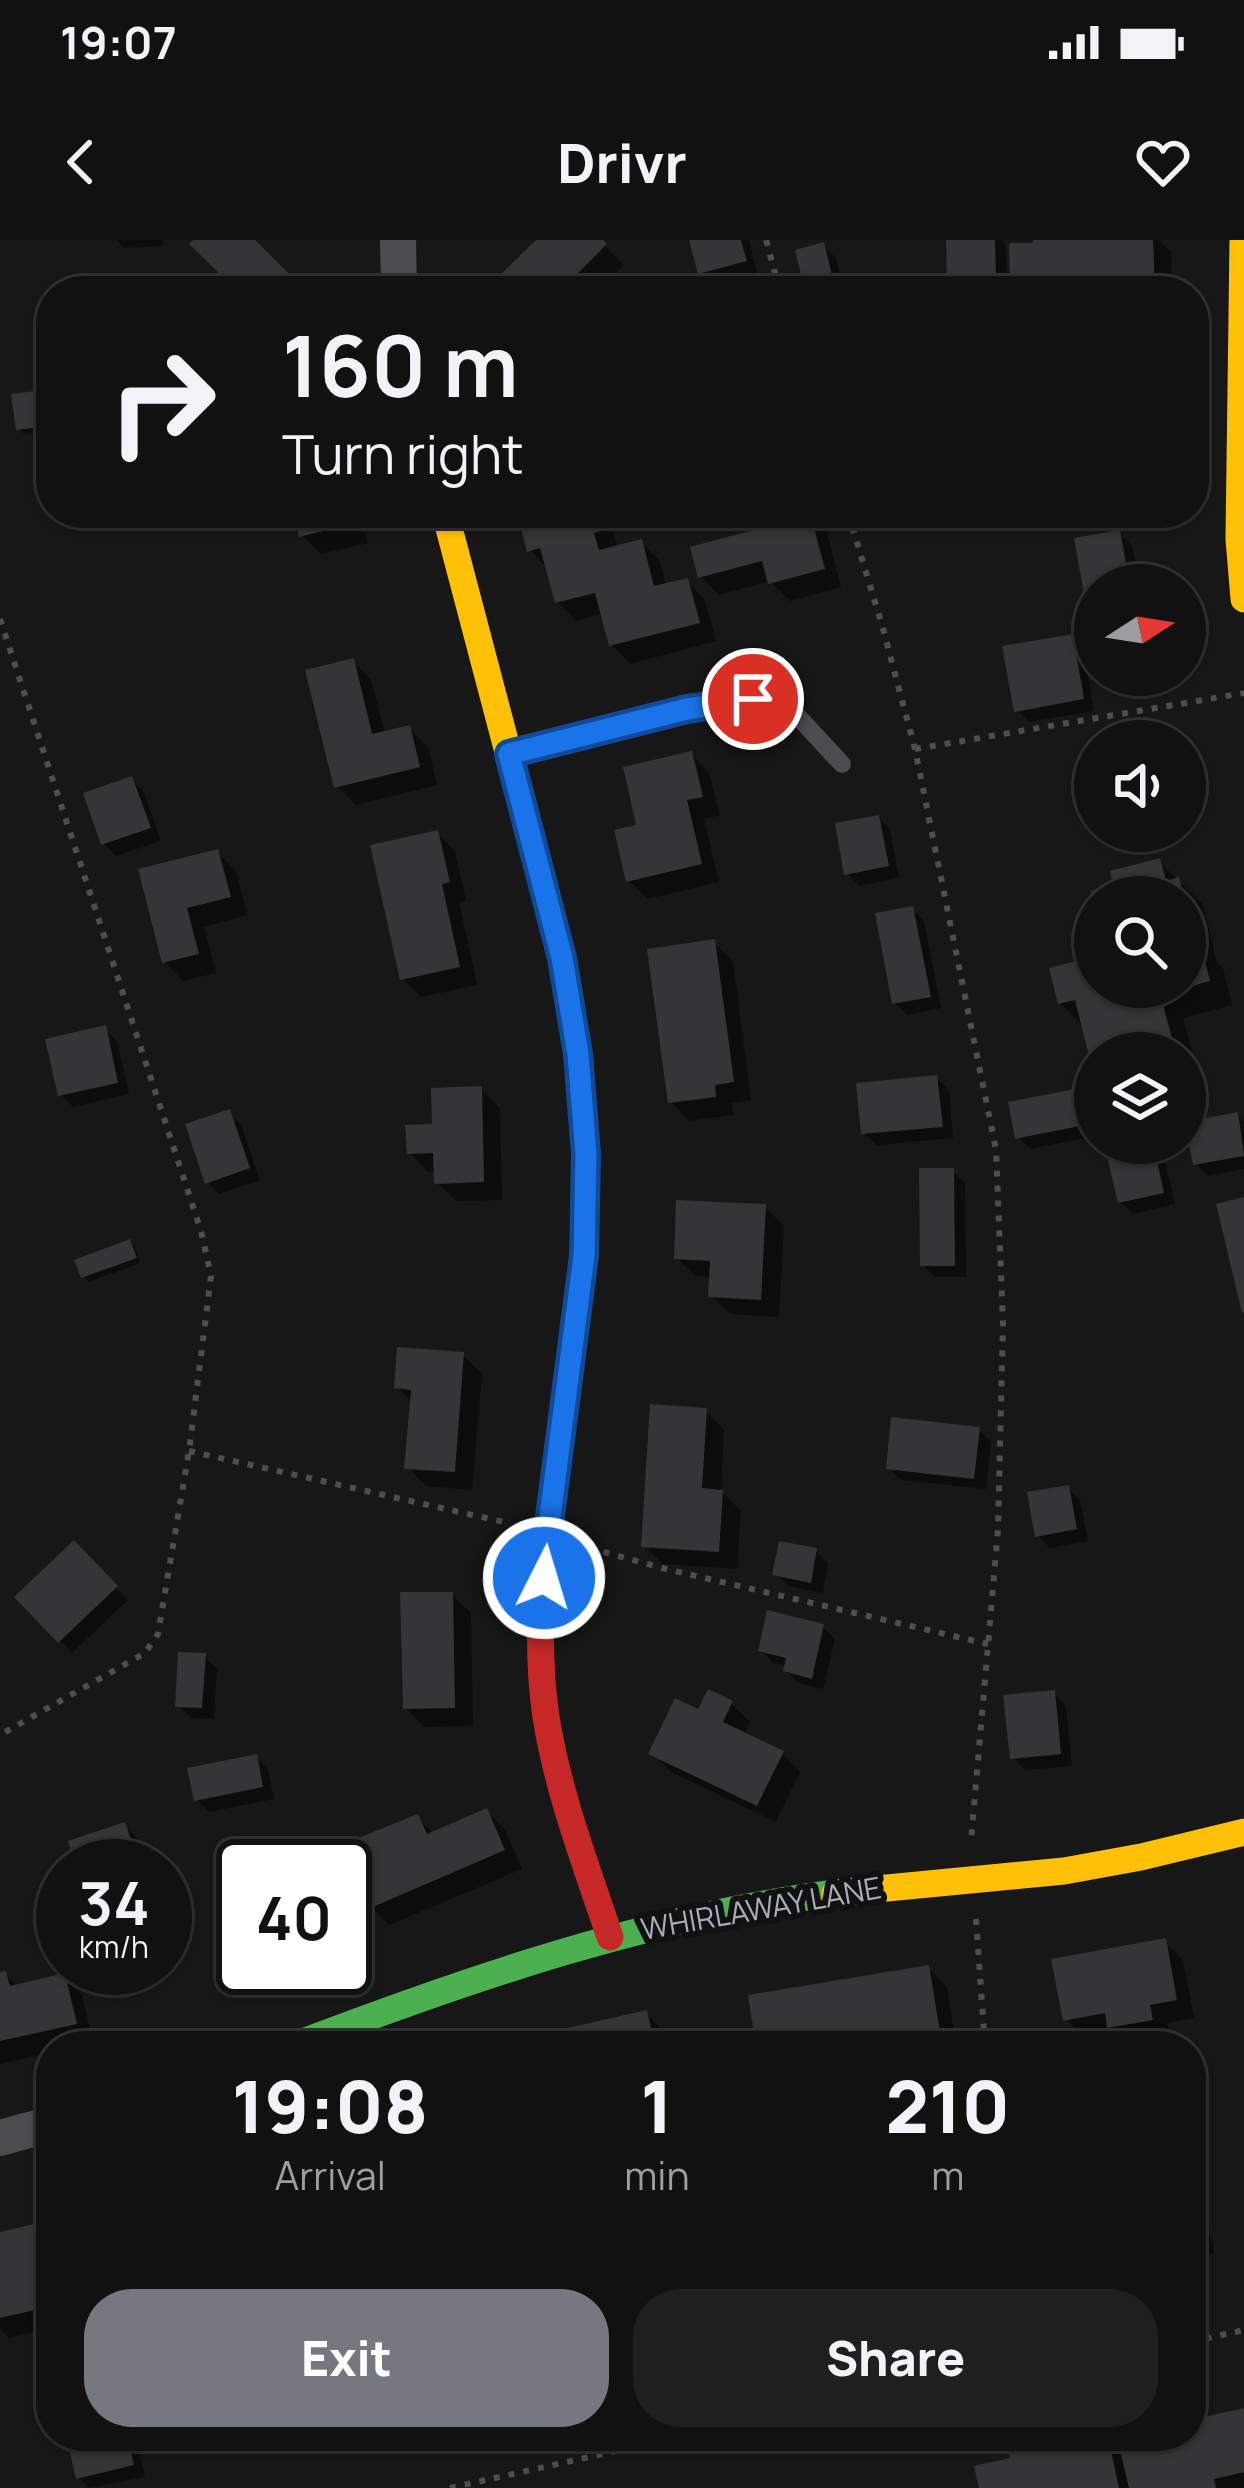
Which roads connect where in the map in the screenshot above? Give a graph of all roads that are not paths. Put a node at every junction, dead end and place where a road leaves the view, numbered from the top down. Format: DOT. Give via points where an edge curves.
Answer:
graph roads {
  1 [pos="398,240"];
  2 [pos="1244,240"];
  3 [pos="399,276"];
  4 [pos="449,528"];
  5 [pos="1244,599"];
  6 [pos="509,754"];
  7 [pos="842,764"];
  8 [pos="1244,1832"];
  9 [pos="610,1937"];
  10 [pos="332,2031"];
  11 [pos="36,2128"];
  12 [pos="0,2138"];
  1 -- 3 [label="street"];
  2 -- 5 [label="street"];
  4 -- 6 [label="street"];
  6 -- 7 [label="lane" via="753,699 791,709"];
  6 -- 9 [label="street" via="562,958 586,1154 584,1256 541,1624 546,1715 565,1804"];
  8 -- 9 [label="street, WHIRLAWAY LANE" via="1109,1863 782,1900"];
  9 -- 10 [label="street, WHIRLAWAY LANE"];
  11 -- 12 [label="street"];
}
